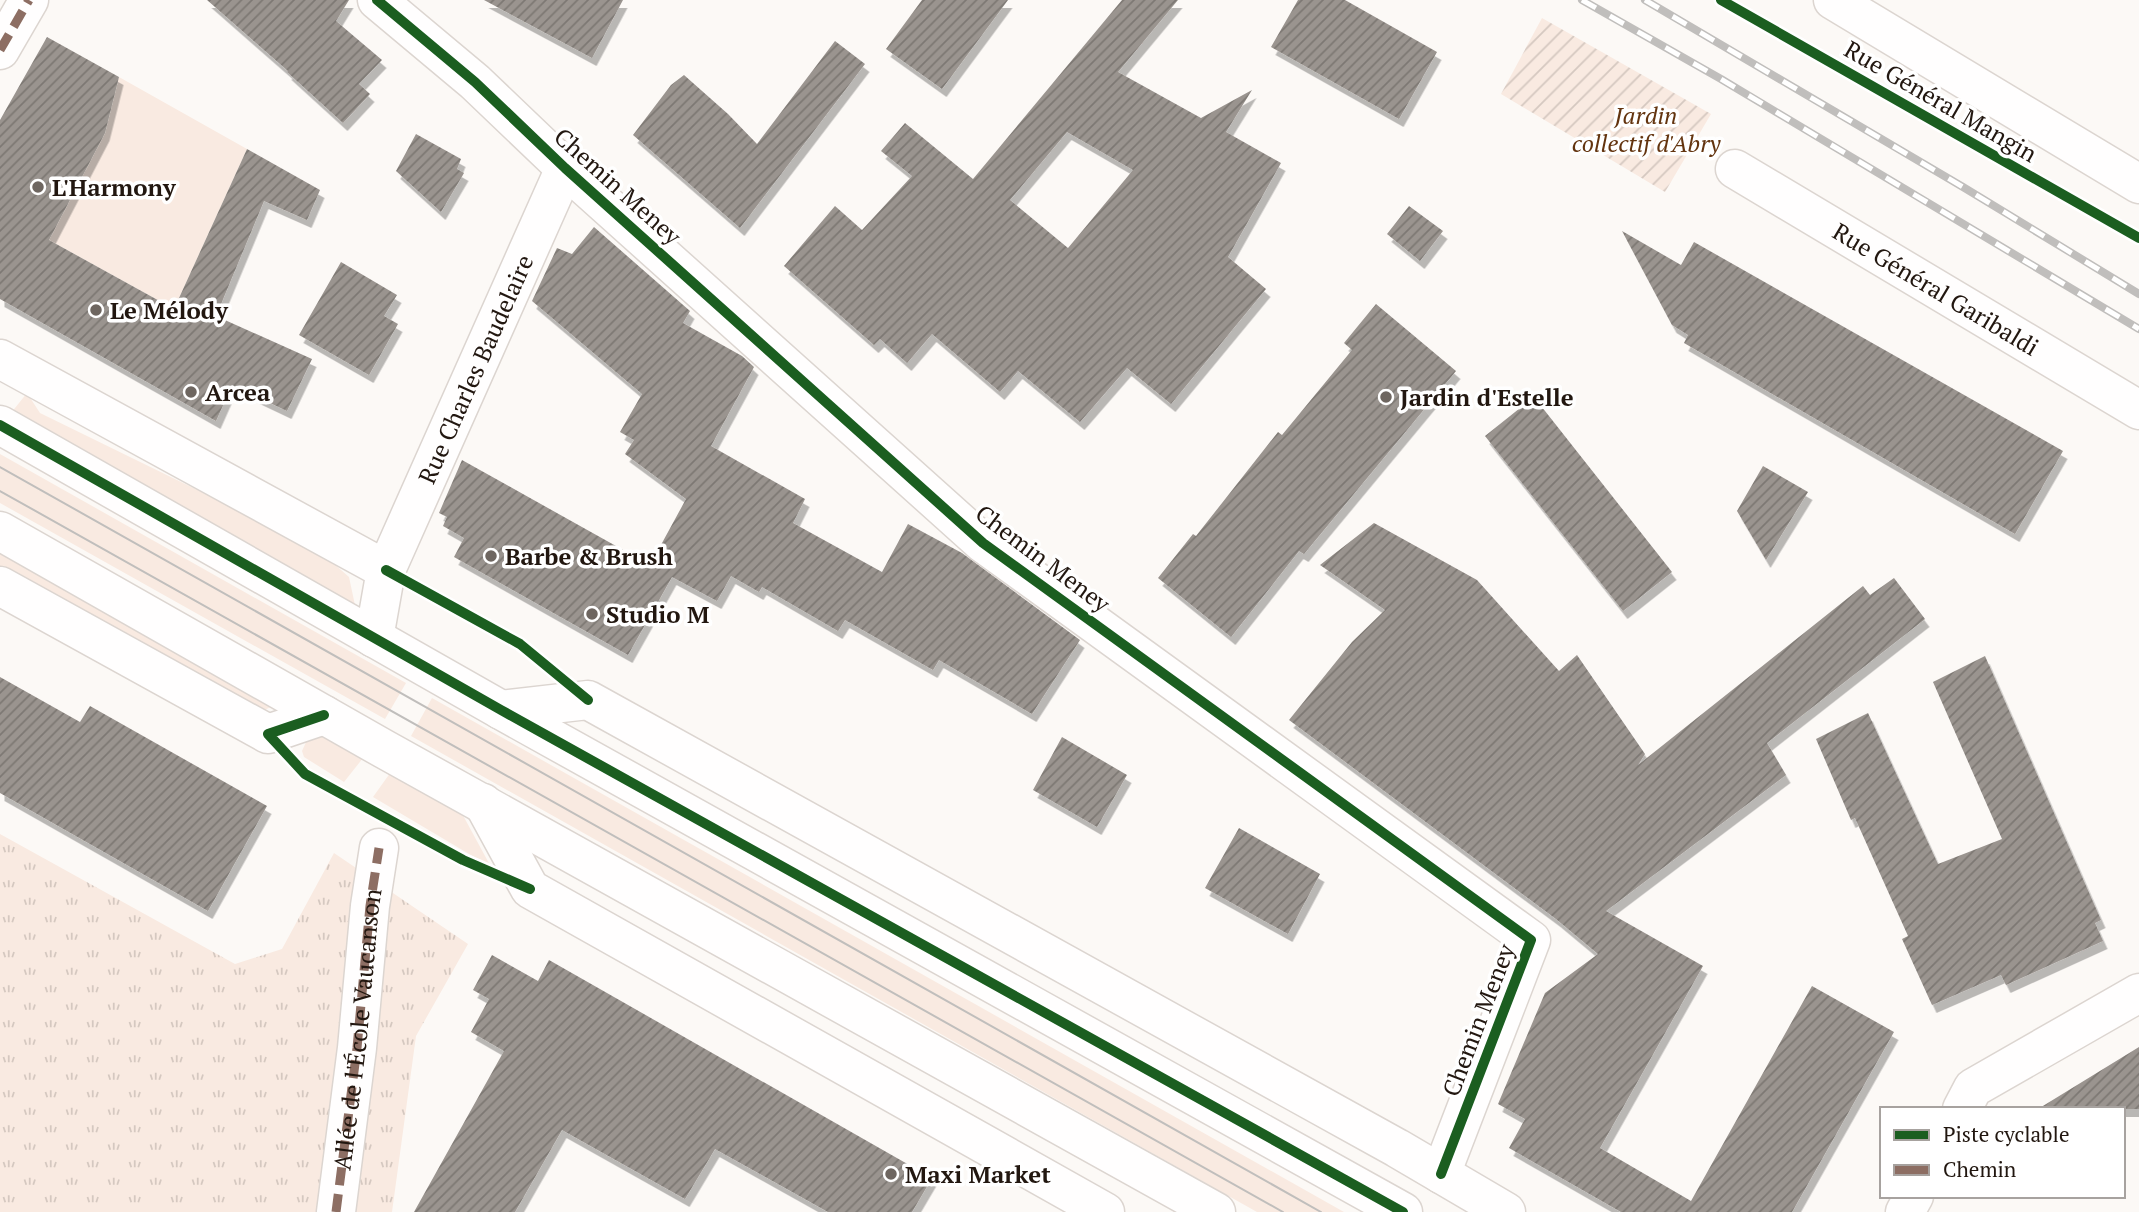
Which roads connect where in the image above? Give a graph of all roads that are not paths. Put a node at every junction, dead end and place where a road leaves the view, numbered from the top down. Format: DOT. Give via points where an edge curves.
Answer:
graph roads {
  1 [pos="29,0"];
  2 [pos="377,0"];
  3 [pos="1833,0"];
  4 [pos="0,50"];
  5 [pos="565,168"];
  6 [pos="1735,169"];
  7 [pos="2139,184"];
  8 [pos="0,359"];
  9 [pos="2139,410"];
  10 [pos="0,425"];
  11 [pos="0,531"];
  12 [pos="386,570"];
  13 [pos="0,586"];
  14 [pos="374,638"];
  15 [pos="502,710"];
  16 [pos="324,715"];
  17 [pos="483,803"];
  18 [pos="379,848"];
  19 [pos="2139,993"];
  20 [pos="1963,1107"];
  21 [pos="1441,1174"];
  22 [pos="336,1212"];
  23 [pos="1105,1212"];
  24 [pos="1216,1212"];
  25 [pos="1404,1212"];
  26 [pos="1506,1212"];
  1 -- 4 [label="street"];
  2 -- 5 [label="street, Chemin Meney" via="475,82"];
  3 -- 7 [label="street, Rue Général Mangin"];
  5 -- 12 [label="street, Rue Charles Baudelaire"];
  5 -- 21 [label="street, Chemin Meney" via="983,543 1531,940"];
  6 -- 9 [label="street, Rue Général Garibaldi"];
  8 -- 12 [label="street"];
  10 -- 14 [label="street"];
  11 -- 16 [label="street"];
  12 -- 14 [label="street, Rue Charles Baudelaire"];
  13 -- 16 [label="street" via="268,734"];
  14 -- 15 [label="street"];
  15 -- 21 [label="street" via="588,700"];
  15 -- 25 [label="street"];
  16 -- 17 [label="street"];
  17 -- 23 [label="street" via="530,889"];
  17 -- 24 [label="street"];
  18 -- 22 [label="street, Allée de l'École Vaucanson"];
  19 -- 20 [label="street" via="1973,1088"];
  21 -- 26 [label="street"];
}
